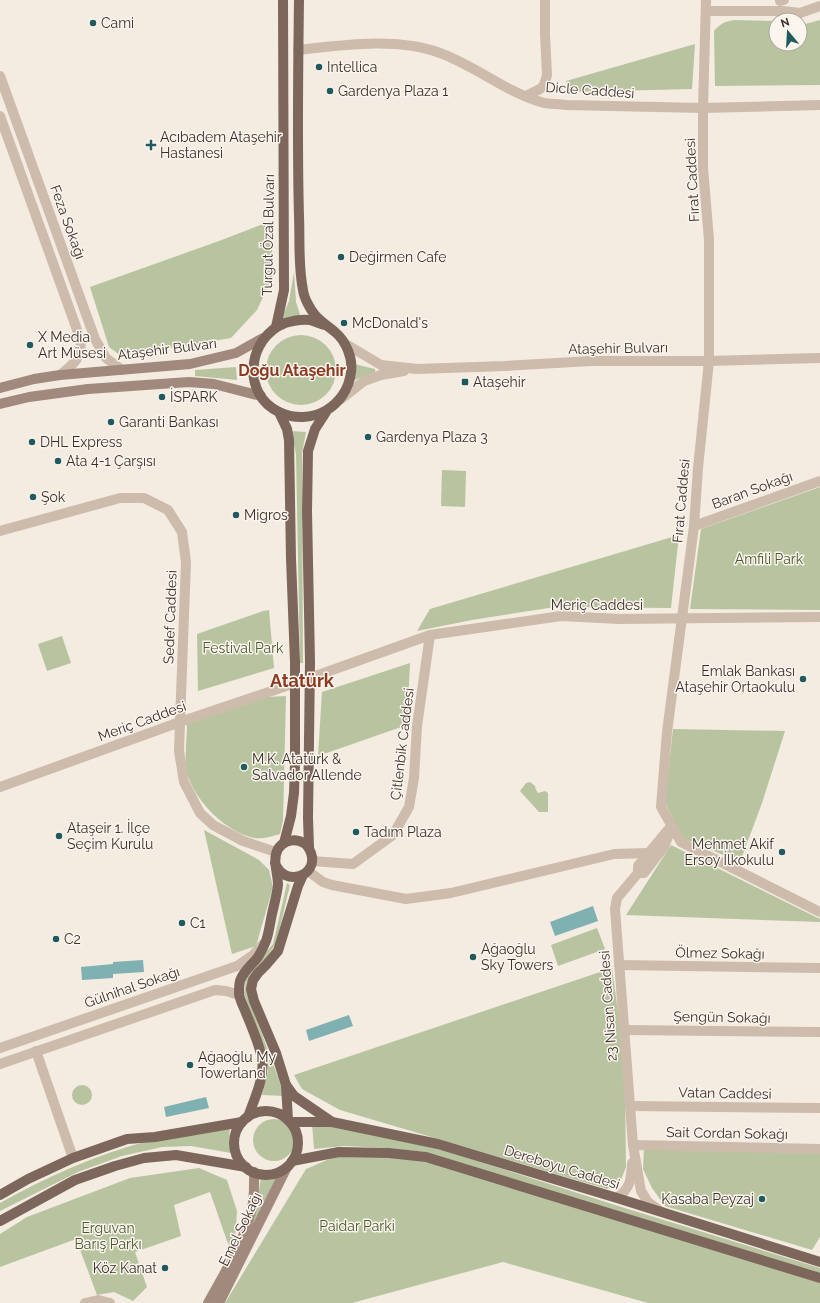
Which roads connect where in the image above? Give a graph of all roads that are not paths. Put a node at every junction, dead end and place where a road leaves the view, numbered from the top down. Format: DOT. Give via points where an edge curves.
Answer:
graph roads {
  1 [pos="283,0"];
  2 [pos="298,0"];
  3 [pos="544,0"];
  4 [pos="706,0"];
  5 [pos="782,3"];
  6 [pos="820,6"];
  7 [pos="706,11"];
  8 [pos="298,50"];
  9 [pos="0,76"];
  10 [pos="526,96"];
  11 [pos="820,105"];
  12 [pos="703,108"];
  13 [pos="0,116"];
  14 [pos="325,325"];
  15 [pos="276,327"];
  16 [pos="263,338"];
  17 [pos="344,343"];
  18 [pos="820,358"];
  19 [pos="709,360"];
  20 [pos="417,368"];
  21 [pos="122,370"];
  22 [pos="60,375"];
  23 [pos="0,388"];
  24 [pos="261,396"];
  25 [pos="341,399"];
  26 [pos="0,404"];
  27 [pos="279,412"];
  28 [pos="326,412"];
  29 [pos="820,481"];
  30 [pos="694,526"];
  31 [pos="0,531"];
  32 [pos="820,617"];
  33 [pos="681,619"];
  34 [pos="430,635"];
  35 [pos="310,678"];
  36 [pos="295,683"];
  37 [pos="180,722"];
  38 [pos="0,787"];
  39 [pos="672,827"];
  40 [pos="284,843"];
  41 [pos="309,847"];
  42 [pos="276,852"];
  43 [pos="648,853"];
  44 [pos="312,861"];
  45 [pos="275,863"];
  46 [pos="305,873"];
  47 [pos="638,873"];
  48 [pos="820,912"];
  49 [pos="266,941"];
  50 [pos="619,965"];
  51 [pos="820,968"];
  52 [pos="239,995"];
  53 [pos="624,1030"];
  54 [pos="820,1032"];
  55 [pos="0,1048"];
  56 [pos="36,1051"];
  57 [pos="0,1064"];
  58 [pos="286,1085"];
  59 [pos="630,1106"];
  60 [pos="820,1108"];
  61 [pos="245,1120"];
  62 [pos="289,1121"];
  63 [pos="332,1122"];
  64 [pos="633,1145"];
  65 [pos="820,1150"];
  66 [pos="72,1158"];
  67 [pos="289,1164"];
  68 [pos="250,1170"];
  69 [pos="0,1195"];
  70 [pos="617,1198"];
  71 [pos="660,1211"];
  72 [pos="0,1221"];
  73 [pos="820,1262"];
  74 [pos="820,1278"];
  75 [pos="85,1303"];
  76 [pos="110,1303"];
  77 [pos="208,1303"];
  78 [pos="219,1303"];
  1 -- 15 [label="main road, Turgut Özal Bulvarı" via="284,290"];
  2 -- 8 [label="main road"];
  3 -- 10 [label="street" via="547,75 544,85"];
  4 -- 7 [label="street, Fırat Caddesi"];
  5 -- 6 [label="street" via="800,13"];
  5 -- 7 [label="street"];
  7 -- 12 [label="street, Fırat Caddesi"];
  8 -- 10 [label="street, Dicle Caddesi" via="402,44 440,52"];
  8 -- 14 [label="main road" via="302,289 314,314"];
  9 -- 21 [label="street, Feza Sokağı" via="95,339 106,358"];
  10 -- 12 [label="street, Dicle Caddesi" via="546,103 566,105"];
  11 -- 12 [label="street, Dicle Caddesi"];
  12 -- 19 [label="street, Fırat Caddesi" via="703,168 709,240"];
  13 -- 22 [label="street, Feza Sokağı" via="80,338 81,346 75,363"];
  14 -- 15 [label="main road" via="309,320 292,321"];
  14 -- 17 [label="main road"];
  15 -- 16 [label="main road"];
  16 -- 21 [label="main road, Ataşehir Bulvarı" via="236,353 190,364"];
  16 -- 24 [label="main road" via="256,352 253,367 255,382"];
  17 -- 20 [label="street, Ataşehir Bulvarı" via="381,365"];
  17 -- 25 [label="main road" via="350,357 351,371 348,386"];
  18 -- 19 [label="street, Ataşehir Bulvarı"];
  19 -- 20 [label="street, Ataşehir Bulvarı" via="590,361"];
  19 -- 30 [label="street, Fırat Caddesi"];
  20 -- 25 [label="street, Ataşehir Bulvarı" via="364,381"];
  21 -- 22 [label="main road, Ataşehir Bulvarı"];
  22 -- 23 [label="main road, Ataşehir Bulvarı"];
  24 -- 26 [label="main road" via="214,384 190,382 88,389 29,397"];
  24 -- 27 [label="main road"];
  25 -- 28 [label="main road"];
  27 -- 28 [label="main road" via="296,418 312,417"];
  27 -- 36 [label="main road" via="289,440"];
  28 -- 35 [label="main road" via="315,429 308,451"];
  29 -- 30 [label="street, Baran Sokağı"];
  30 -- 33 [label="street, Fırat Caddesi"];
  31 -- 37 [label="street, Sedef Caddesi" via="120,498 144,498 168,510 182,532 186,562"];
  32 -- 33 [label="street, Meriç Caddesi"];
  33 -- 34 [label="street, Meriç Caddesi" via="561,616"];
  33 -- 39 [label="street, Fırat Caddesi" via="661,807"];
  34 -- 35 [label="street, Meriç Caddesi"];
  34 -- 44 [label="street, Çitlenbik Caddesi" via="409,807 393,835 353,864"];
  35 -- 41 [label="main road"];
  36 -- 37 [label="street, Meriç Caddesi"];
  36 -- 40 [label="main road" via="294,793"];
  37 -- 38 [label="street, Meriç Caddesi"];
  37 -- 42 [label="street, Sedef Caddesi" via="179,751 184,782 200,813 232,835"];
  39 -- 43 [label="street"];
  39 -- 47 [label="street" via="664,847 644,873"];
  39 -- 48 [label="street, Fırat Caddesi" via="681,842"];
  40 -- 41 [label="main road" via="294,840"];
  40 -- 42 [label="main road"];
  41 -- 44 [label="main road"];
  42 -- 45 [label="main road"];
  43 -- 46 [label="street" via="614,854 451,893 406,899 332,885"];
  43 -- 47 [label="street" via="638,866"];
  44 -- 46 [label="main road"];
  45 -- 46 [label="main road" via="285,876 291,878"];
  45 -- 49 [label="main road" via="278,886"];
  46 -- 58 [label="main road" via="298,886 278,950 253,980 251,989"];
  47 -- 50 [label="street, 23 Nisan Caddesi" via="617,898 615,909"];
  49 -- 52 [label="main road" via="258,957 243,974"];
  49 -- 55 [label="street, Gülnihal Sokağı" via="253,955 237,966"];
  50 -- 51 [label="street, Ölmez Sokağı"];
  50 -- 53 [label="street, 23 Nisan Caddesi"];
  52 -- 56 [label="street" via="215,990"];
  52 -- 61 [label="main road" via="262,1058 263,1072"];
  53 -- 54 [label="street, Şengün Sokağı"];
  53 -- 59 [label="street, 23 Nisan Caddesi"];
  56 -- 57 [label="street"];
  56 -- 66 [label="street"];
  58 -- 62 [label="main road"];
  58 -- 63 [label="main road" via="294,1096"];
  59 -- 60 [label="street, Vatan Caddesi"];
  59 -- 64 [label="street, 23 Nisan Caddesi"];
  61 -- 62 [label="main road" via="255,1113 270,1112 278,1113"];
  61 -- 66 [label="main road" via="127,1140"];
  61 -- 68 [label="main road" via="237,1130 235,1151 239,1160"];
  62 -- 63 [label="main road, Dereboyu Caddesi"];
  62 -- 67 [label="main road" via="298,1141 296,1155"];
  63 -- 70 [label="main road, Dereboyu Caddesi" via="438,1144"];
  64 -- 65 [label="street, Sait Cordan Sokağı"];
  64 -- 70 [label="street" via="631,1178 626,1191"];
  64 -- 71 [label="street" via="642,1190 648,1202"];
  66 -- 69 [label="main road"];
  67 -- 68 [label="main road" via="279,1172 271,1174"];
  67 -- 74 [label="main road" via="339,1152 426,1157"];
  67 -- 78 [label="main road, Emel Sokağı"];
  68 -- 72 [label="main road" via="176,1155 144,1158 75,1180"];
  68 -- 77 [label="main road, Emel Sokağı" via="254,1191 252,1211 243,1237"];
  70 -- 71 [label="main road, Dereboyu Caddesi"];
  71 -- 73 [label="main road, Dereboyu Caddesi"];
  75 -- 76 [label="street" via="98,1300"];
}
